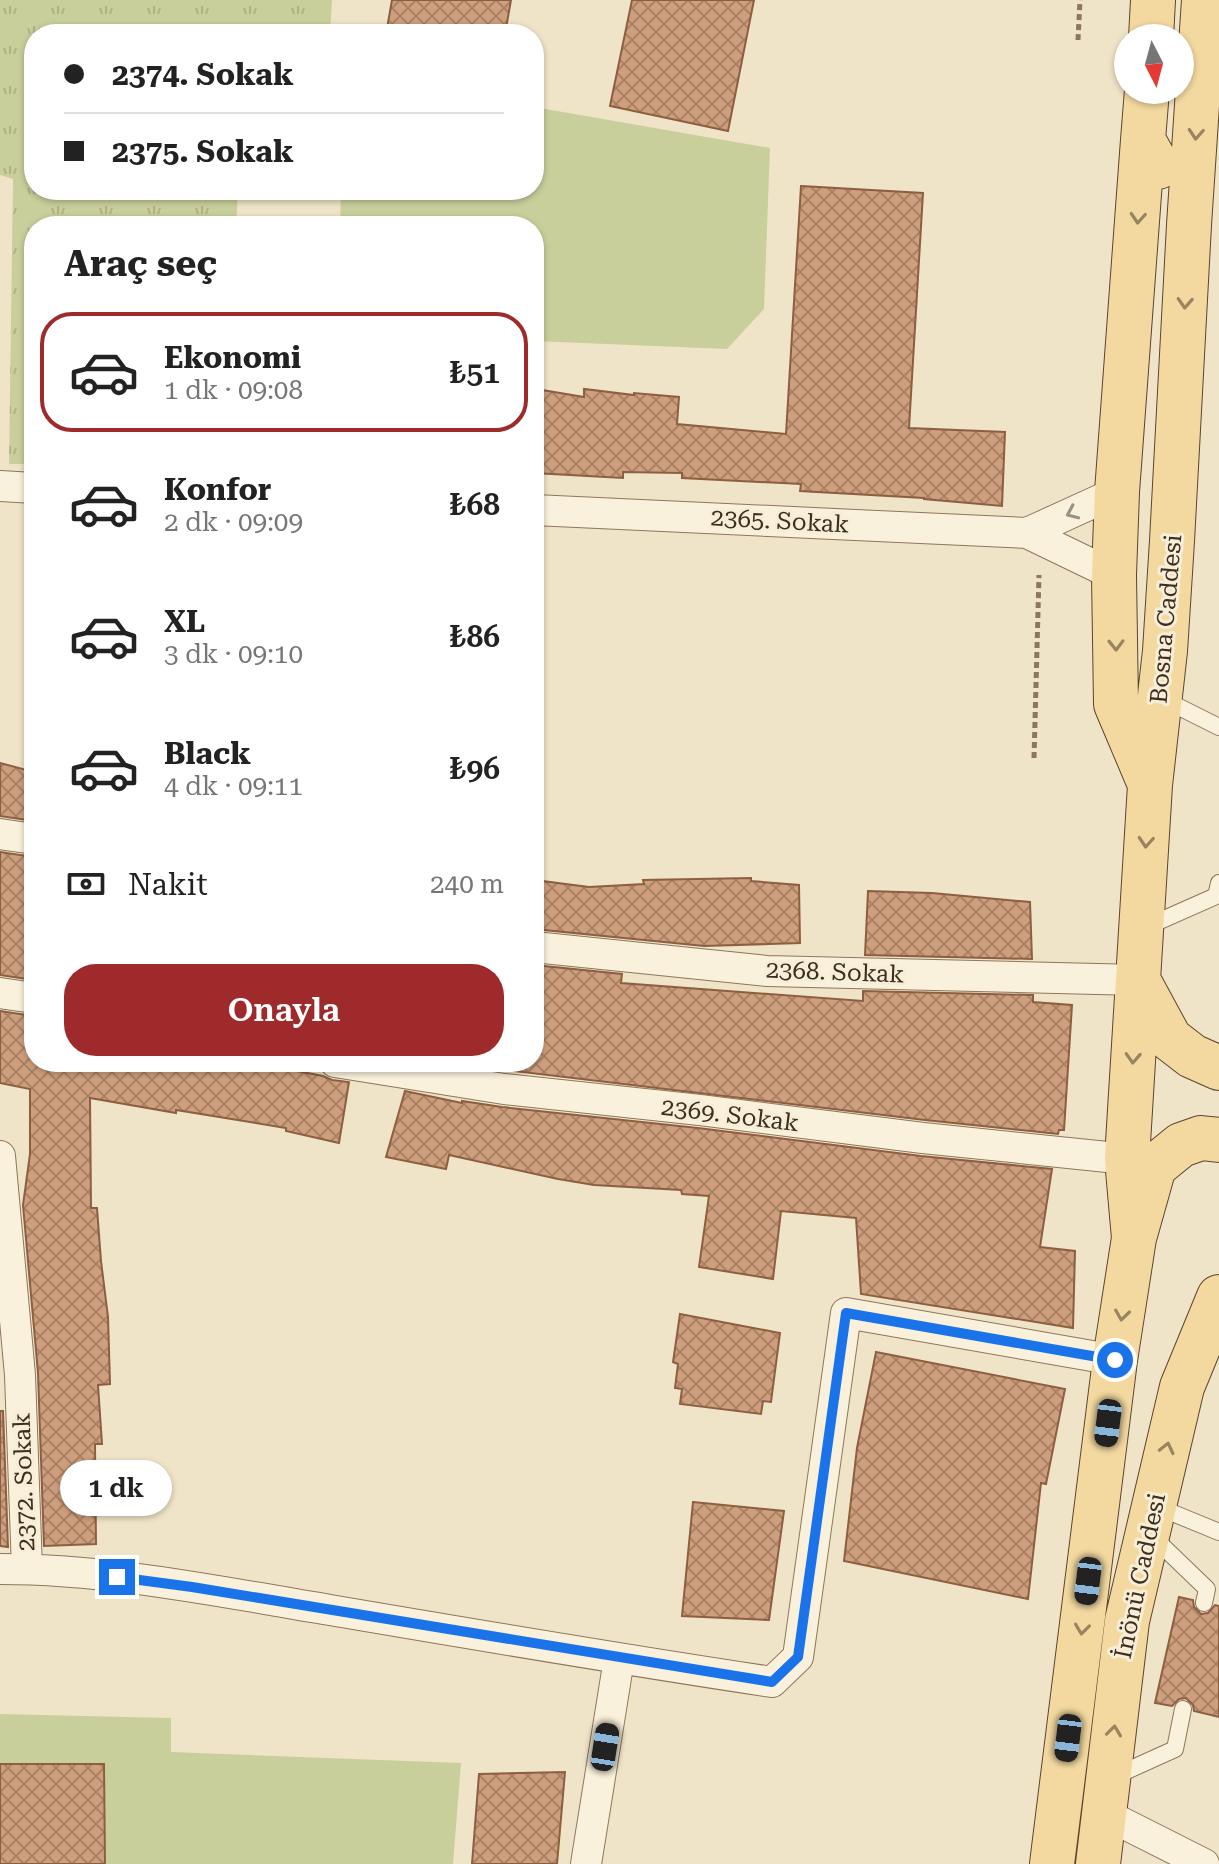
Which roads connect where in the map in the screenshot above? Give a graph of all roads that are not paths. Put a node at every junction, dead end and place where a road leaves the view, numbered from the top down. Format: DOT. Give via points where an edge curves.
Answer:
graph roads {
  1 [pos="1153,0"];
  2 [pos="1204,0"];
  3 [pos="1152,24"];
  4 [pos="1146,104"];
  5 [pos="1143,140"];
  6 [pos="1189,225"];
  7 [pos="0,486"];
  8 [pos="24,487"];
  9 [pos="1117,492"];
  10 [pos="544,510"];
  11 [pos="1027,533"];
  12 [pos="1114,575"];
  13 [pos="1165,651"];
  14 [pos="1160,697"];
  15 [pos="1219,727"];
  16 [pos="1150,785"];
  17 [pos="0,834"];
  18 [pos="24,838"];
  19 [pos="1218,892"];
  20 [pos="1141,929"];
  21 [pos="544,948"];
  22 [pos="1138,980"];
  23 [pos="0,993"];
  24 [pos="24,997"];
  25 [pos="1219,1068"];
  26 [pos="398,1072"];
  27 [pos="1219,1140"];
  28 [pos="0,1156"];
  29 [pos="1127,1159"];
  30 [pos="1134,1238"];
  31 [pos="1219,1297"];
  32 [pos="1115,1360"];
  33 [pos="10,1375"];
  34 [pos="1151,1519"];
  35 [pos="1219,1532"];
  36 [pos="14,1569"];
  37 [pos="1204,1603"];
  38 [pos="619,1659"];
  39 [pos="1183,1709"];
  40 [pos="1105,1796"];
  41 [pos="586,1864"];
  42 [pos="1052,1864"];
  43 [pos="1098,1864"];
  44 [pos="1204,1864"];
  1 -- 3 [label="main road"];
  2 -- 6 [label="main road, Bosna Caddesi, one-way"];
  4 -- 5 [label="main road"];
  5 -- 6 [label="main road"];
  5 -- 9 [label="main road, one-way"];
  6 -- 13 [label="main road, Bosna Caddesi, one-way"];
  7 -- 8 [label="street"];
  9 -- 11 [label="street, 2365. Sokak, one-way"];
  9 -- 12 [label="main road"];
  10 -- 11 [label="street, 2365. Sokak"];
  11 -- 12 [label="street, 2365. Sokak"];
  12 -- 13 [label="main road"];
  12 -- 16 [label="main road, one-way" via="1116,704"];
  13 -- 14 [label="main road, Bosna Caddesi"];
  14 -- 15 [label="lane"];
  14 -- 16 [label="main road, Bosna Caddesi"];
  16 -- 20 [label="main road, Bosna Caddesi, one-way"];
  17 -- 18 [label="street"];
  19 -- 20 [label="lane"];
  20 -- 22 [label="main road, Bosna Caddesi"];
  21 -- 22 [label="street, 2368. Sokak" via="767,971"];
  22 -- 25 [label="main road" via="1170,1039"];
  22 -- 29 [label="main road, Bosna Caddesi, one-way"];
  23 -- 24 [label="street"];
  26 -- 29 [label="street, 2369. Sokak" via="504,1089"];
  27 -- 30 [label="main road" via="1201,1138 1181,1145 1154,1167"];
  28 -- 33 [label="street, 2372. Sokak"];
  29 -- 30 [label="main road, Bosna Caddesi"];
  30 -- 32 [label="main road, İnönü Caddesi, one-way"];
  34 -- 31 [label="main road, İnönü Caddesi, one-way" via="1182,1387"];
  32 -- 38 [label="street" via="846,1313 798,1657 772,1682"];
  32 -- 42 [label="main road, İnönü Caddesi, one-way"];
  33 -- 36 [label="street, 2372. Sokak"];
  34 -- 35 [label="lane"];
  34 -- 37 [label="lane" via="1207,1589"];
  40 -- 34 [label="main road, İnönü Caddesi, one-way" via="1127,1621"];
  36 -- 38 [label="street" via="192,1587"];
  38 -- 41 [label="street"];
  39 -- 40 [label="lane" via="1175,1749"];
  40 -- 43 [label="main road, İnönü Caddesi"];
  40 -- 44 [label="street"];
}
